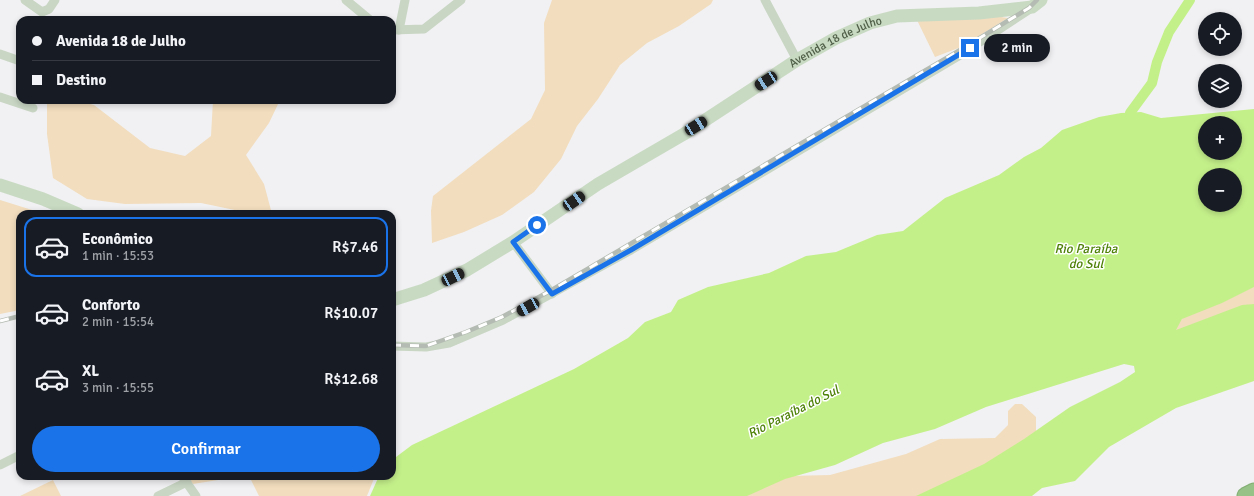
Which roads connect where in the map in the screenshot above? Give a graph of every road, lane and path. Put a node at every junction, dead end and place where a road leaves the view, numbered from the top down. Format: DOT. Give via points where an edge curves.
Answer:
graph roads {
  1 [pos="25,0"];
  2 [pos="55,0"];
  3 [pos="346,0"];
  4 [pos="405,0"];
  5 [pos="461,0"];
  6 [pos="766,0"];
  7 [pos="1036,4"];
  8 [pos="365,16"];
  9 [pos="396,27"];
  10 [pos="396,30"];
  11 [pos="0,54"];
  12 [pos="16,60"];
  13 [pos="797,60"];
  14 [pos="0,97"];
  15 [pos="16,102"];
  16 [pos="21,104"];
  17 [pos="33,108"];
  18 [pos="0,185"];
  19 [pos="69,210"];
  20 [pos="513,242"];
  21 [pos="552,294"];
  22 [pos="396,299"];
  23 [pos="396,346"];
  24 [pos="16,457"];
  25 [pos="0,465"];
  26 [pos="183,480"];
  27 [pos="186,480"];
  28 [pos="1254,492"];
  29 [pos="158,496"];
  30 [pos="196,496"];
  31 [pos="1246,496"];
  1 -- 2 [label="street" via="42,12"];
  3 -- 8 [label="street"];
  4 -- 9 [label="street"];
  5 -- 10 [label="street" via="424,29"];
  6 -- 13 [label="street"];
  7 -- 13 [label="main road, Avenida 18 de Julho" via="980,13 897,16 870,23"];
  7 -- 21 [label="street" via="957,57"];
  11 -- 12 [label="street"];
  13 -- 20 [label="main road, Avenida 18 de Julho" via="684,134 598,184"];
  14 -- 15 [label="street"];
  16 -- 17 [label="street"];
  18 -- 19 [label="main road"];
  20 -- 21 [label="street"];
  20 -- 22 [label="main road, Avenida 18 de Julho" via="467,270 424,290"];
  21 -- 23 [label="street" via="503,320 449,343 426,347"];
  24 -- 25 [label="street"];
  26 -- 29 [label="street"];
  27 -- 30 [label="street"];
  28 -- 31 [label="highway"];
}
